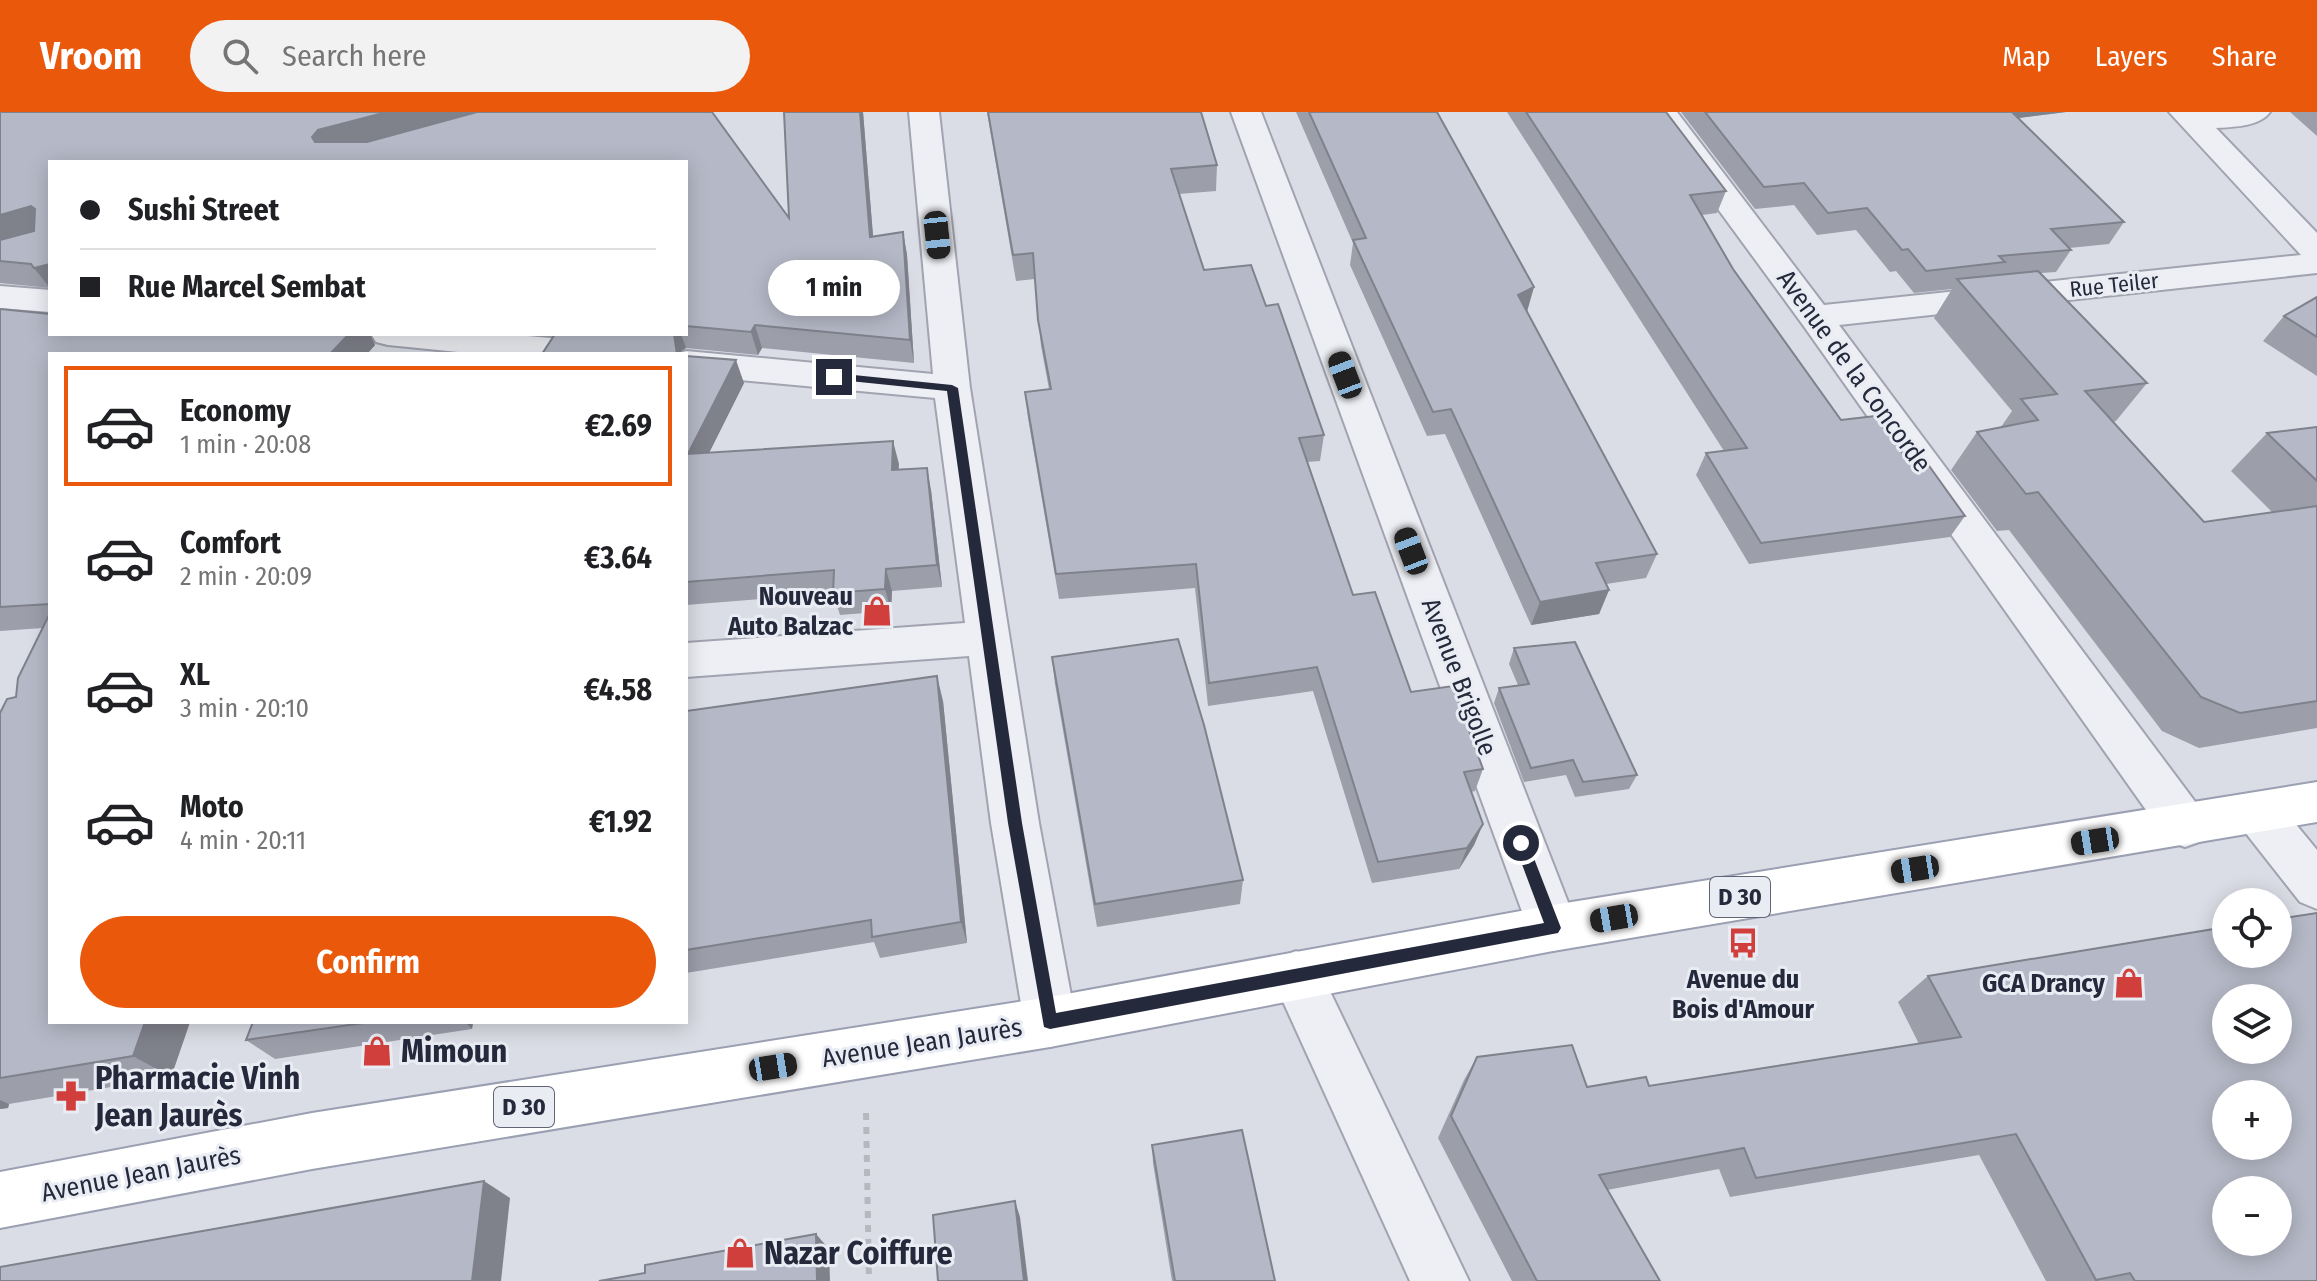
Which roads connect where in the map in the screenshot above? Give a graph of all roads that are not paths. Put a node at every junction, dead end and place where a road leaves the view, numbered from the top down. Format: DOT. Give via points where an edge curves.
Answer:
graph roads {
  1 [pos="924,112"];
  2 [pos="1246,112"];
  3 [pos="1662,112"];
  4 [pos="2255,112"];
  5 [pos="2188,116"];
  6 [pos="2317,252"];
  7 [pos="2317,263"];
  8 [pos="0,297"];
  9 [pos="48,301"];
  10 [pos="1815,317"];
  11 [pos="409,336"];
  12 [pos="575,352"];
  13 [pos="688,363"];
  14 [pos="952,388"];
  15 [pos="988,638"];
  16 [pos="688,660"];
  17 [pos="2317,802"];
  18 [pos="2258,813"];
  19 [pos="2185,826"];
  20 [pos="2317,887"];
  21 [pos="1553,928"];
  22 [pos="1296,975"];
  23 [pos="1050,1022"];
  24 [pos="0,1200"];
  25 [pos="1440,1281"];
  1 -- 14 [label="street"];
  2 -- 21 [label="street, Avenue Brigolle"];
  3 -- 10 [label="street, Avenue de la Concorde"];
  4 -- 5 [label="street" via="2235,118"];
  5 -- 6 [label="street"];
  7 -- 10 [label="street, Rue Teiler"];
  8 -- 9 [label="street"];
  10 -- 19 [label="street, Avenue de la Concorde"];
  11 -- 12 [label="street"];
  13 -- 14 [label="street"];
  14 -- 15 [label="street"];
  15 -- 16 [label="street"];
  15 -- 23 [label="street"];
  17 -- 18 [label="main road, Avenue Jean Jaurès / D 30"];
  18 -- 19 [label="main road, Avenue Jean Jaurès / D 30"];
  18 -- 20 [label="street"];
  19 -- 21 [label="main road, Avenue Jean Jaurès / D 30"];
  21 -- 22 [label="main road, Avenue Jean Jaurès / D 30"];
  22 -- 23 [label="main road, Avenue Jean Jaurès / D 30"];
  22 -- 25 [label="street"];
  23 -- 24 [label="main road, Avenue Jean Jaurès / D 30" via="312,1141"];
}
